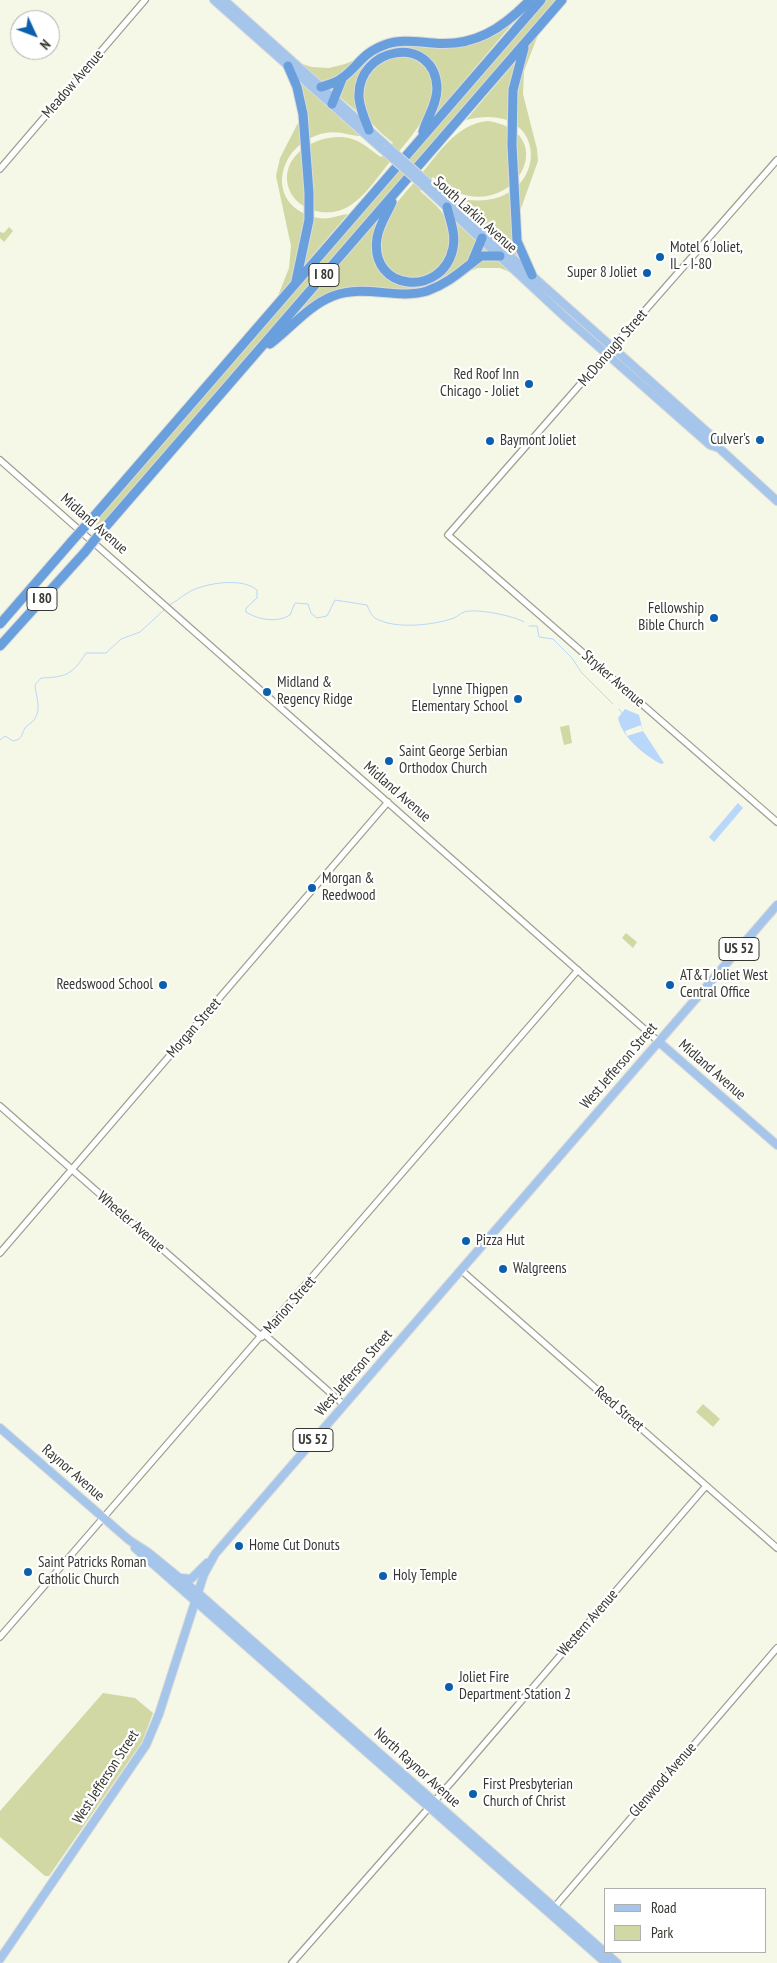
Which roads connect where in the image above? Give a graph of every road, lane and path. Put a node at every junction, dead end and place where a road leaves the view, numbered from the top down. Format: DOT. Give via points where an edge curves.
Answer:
graph roads {
  1 [pos="145,0"];
  2 [pos="214,0"];
  3 [pos="224,0"];
  4 [pos="530,0"];
  5 [pos="541,0"];
  6 [pos="562,0"];
  7 [pos="530,36"];
  8 [pos="288,66"];
  9 [pos="342,79"];
  10 [pos="321,87"];
  11 [pos="333,101"];
  12 [pos="369,130"];
  13 [pos="421,138"];
  14 [pos="386,148"];
  15 [pos="777,160"];
  16 [pos="0,168"];
  17 [pos="426,184"];
  18 [pos="396,192"];
  19 [pos="447,207"];
  20 [pos="482,238"];
  21 [pos="500,256"];
  22 [pos="472,262"];
  23 [pos="532,275"];
  24 [pos="296,283"];
  25 [pos="613,348"];
  26 [pos="607,354"];
  27 [pos="252,358"];
  28 [pos="719,448"];
  29 [pos="0,460"];
  30 [pos="777,501"];
  31 [pos="448,535"];
  32 [pos="0,624"];
  33 [pos="0,646"];
  34 [pos="388,802"];
  35 [pos="777,822"];
  36 [pos="777,905"];
  37 [pos="578,970"];
  38 [pos="659,1042"];
  39 [pos="0,1106"];
  40 [pos="777,1145"];
  41 [pos="72,1170"];
  42 [pos="0,1253"];
  43 [pos="461,1270"];
  44 [pos="263,1336"];
  45 [pos="344,1405"];
  46 [pos="0,1428"];
  47 [pos="706,1486"];
  48 [pos="104,1518"];
  49 [pos="129,1540"];
  50 [pos="777,1548"];
  51 [pos="215,1554"];
  52 [pos="180,1578"];
  53 [pos="197,1597"];
  54 [pos="0,1637"];
  55 [pos="777,1648"];
  56 [pos="432,1804"];
  57 [pos="552,1910"];
  58 [pos="604,1952"];
  59 [pos="605,1953"];
  60 [pos="0,1959"];
  61 [pos="292,1963"];
  62 [pos="606,1963"];
  63 [pos="617,1963"];
  1 -- 16 [label="street, Meadow Avenue"];
  2 -- 8 [label="main road, South Larkin Avenue"];
  3 -- 10 [label="main road, South Larkin Avenue"];
  4 -- 9 [label="highway" via="505,24 488,34 452,44 388,43 360,59"];
  5 -- 13 [label="highway, I 80"];
  6 -- 7 [label="highway, I 80"];
  7 -- 18 [label="highway, I 80"];
  7 -- 23 [label="highway" via="516,70 511,133 516,241"];
  8 -- 11 [label="main road, South Larkin Avenue"];
  8 -- 24 [label="highway" via="303,114 309,193 309,220"];
  9 -- 10 [label="highway"];
  9 -- 11 [label="highway"];
  10 -- 11 [label="main road, South Larkin Avenue"];
  11 -- 12 [label="main road, South Larkin Avenue"];
  11 -- 14 [label="main road, South Larkin Avenue"];
  12 -- 13 [label="highway" via="359,96 365,72 382,57 409,52 428,64 436,85 434,104"];
  12 -- 14 [label="main road, South Larkin Avenue"];
  13 -- 24 [label="highway, I 80"];
  14 -- 17 [label="main road, South Larkin Avenue, bridge"];
  15 -- 25 [label="street, McDonough Street"];
  17 -- 19 [label="main road, South Larkin Avenue"];
  17 -- 23 [label="main road, South Larkin Avenue"];
  18 -- 19 [label="highway" via="382,221 376,246 383,267 400,281 424,281 436,275 447,263 454,240"];
  18 -- 27 [label="highway, I 80"];
  19 -- 20 [label="main road, South Larkin Avenue"];
  20 -- 21 [label="main road, South Larkin Avenue"];
  20 -- 22 [label="highway"];
  21 -- 22 [label="highway" via="484,254"];
  21 -- 26 [label="main road, South Larkin Avenue"];
  22 -- 27 [label="highway" via="451,281 421,292 404,294 369,290 332,296 306,312"];
  23 -- 25 [label="main road, South Larkin Avenue"];
  24 -- 32 [label="highway, I 80, bridge"];
  25 -- 26 [label="street, McDonough Street"];
  25 -- 28 [label="main road, South Larkin Avenue" via="715,439"];
  26 -- 28 [label="main road, South Larkin Avenue" via="710,444"];
  26 -- 31 [label="street, McDonough Street"];
  27 -- 33 [label="highway, I 80, bridge"];
  28 -- 30 [label="main road, South Larkin Avenue"];
  29 -- 34 [label="street, Midland Avenue"];
  31 -- 35 [label="street, Stryker Avenue"];
  34 -- 37 [label="street, Midland Avenue"];
  34 -- 41 [label="street, Morgan Street"];
  36 -- 38 [label="main road, West Jefferson Street / US 52"];
  37 -- 38 [label="street, Midland Avenue"];
  37 -- 44 [label="street, Marion Street"];
  38 -- 40 [label="main road, Midland Avenue"];
  38 -- 43 [label="main road, West Jefferson Street / US 52"];
  39 -- 41 [label="street, Wheeler Avenue"];
  41 -- 42 [label="street, Morgan Street"];
  41 -- 44 [label="street, Wheeler Avenue"];
  43 -- 45 [label="main road, West Jefferson Street / US 52"];
  43 -- 47 [label="street, Reed Street"];
  44 -- 45 [label="street, Wheeler Avenue"];
  44 -- 48 [label="street, Marion Street"];
  45 -- 51 [label="main road, West Jefferson Street / US 52"];
  46 -- 48 [label="main road, Raynor Avenue"];
  47 -- 50 [label="street, Reed Street"];
  47 -- 56 [label="street, Western Avenue"];
  48 -- 49 [label="main road, Raynor Avenue"];
  48 -- 54 [label="street, Marion Street"];
  49 -- 52 [label="main road, Raynor Avenue"];
  49 -- 53 [label="main road, Raynor Avenue" via="138,1551"];
  51 -- 52 [label="main road, US 52" via="191,1579"];
  51 -- 53 [label="main road, West Jefferson Street / US 52"];
  52 -- 53 [label="main road, Raynor Avenue"];
  53 -- 56 [label="main road, North Raynor Avenue"];
  53 -- 60 [label="main road, West Jefferson Street" via="146,1745"];
  55 -- 57 [label="street, Glenwood Avenue"];
  56 -- 57 [label="main road, North Raynor Avenue"];
  56 -- 61 [label="street, Western Avenue"];
  57 -- 58 [label="main road, North Raynor Avenue"];
  57 -- 62 [label="main road, North Raynor Avenue"];
  59 -- 63 [label="main road, North Raynor Avenue"];
}
